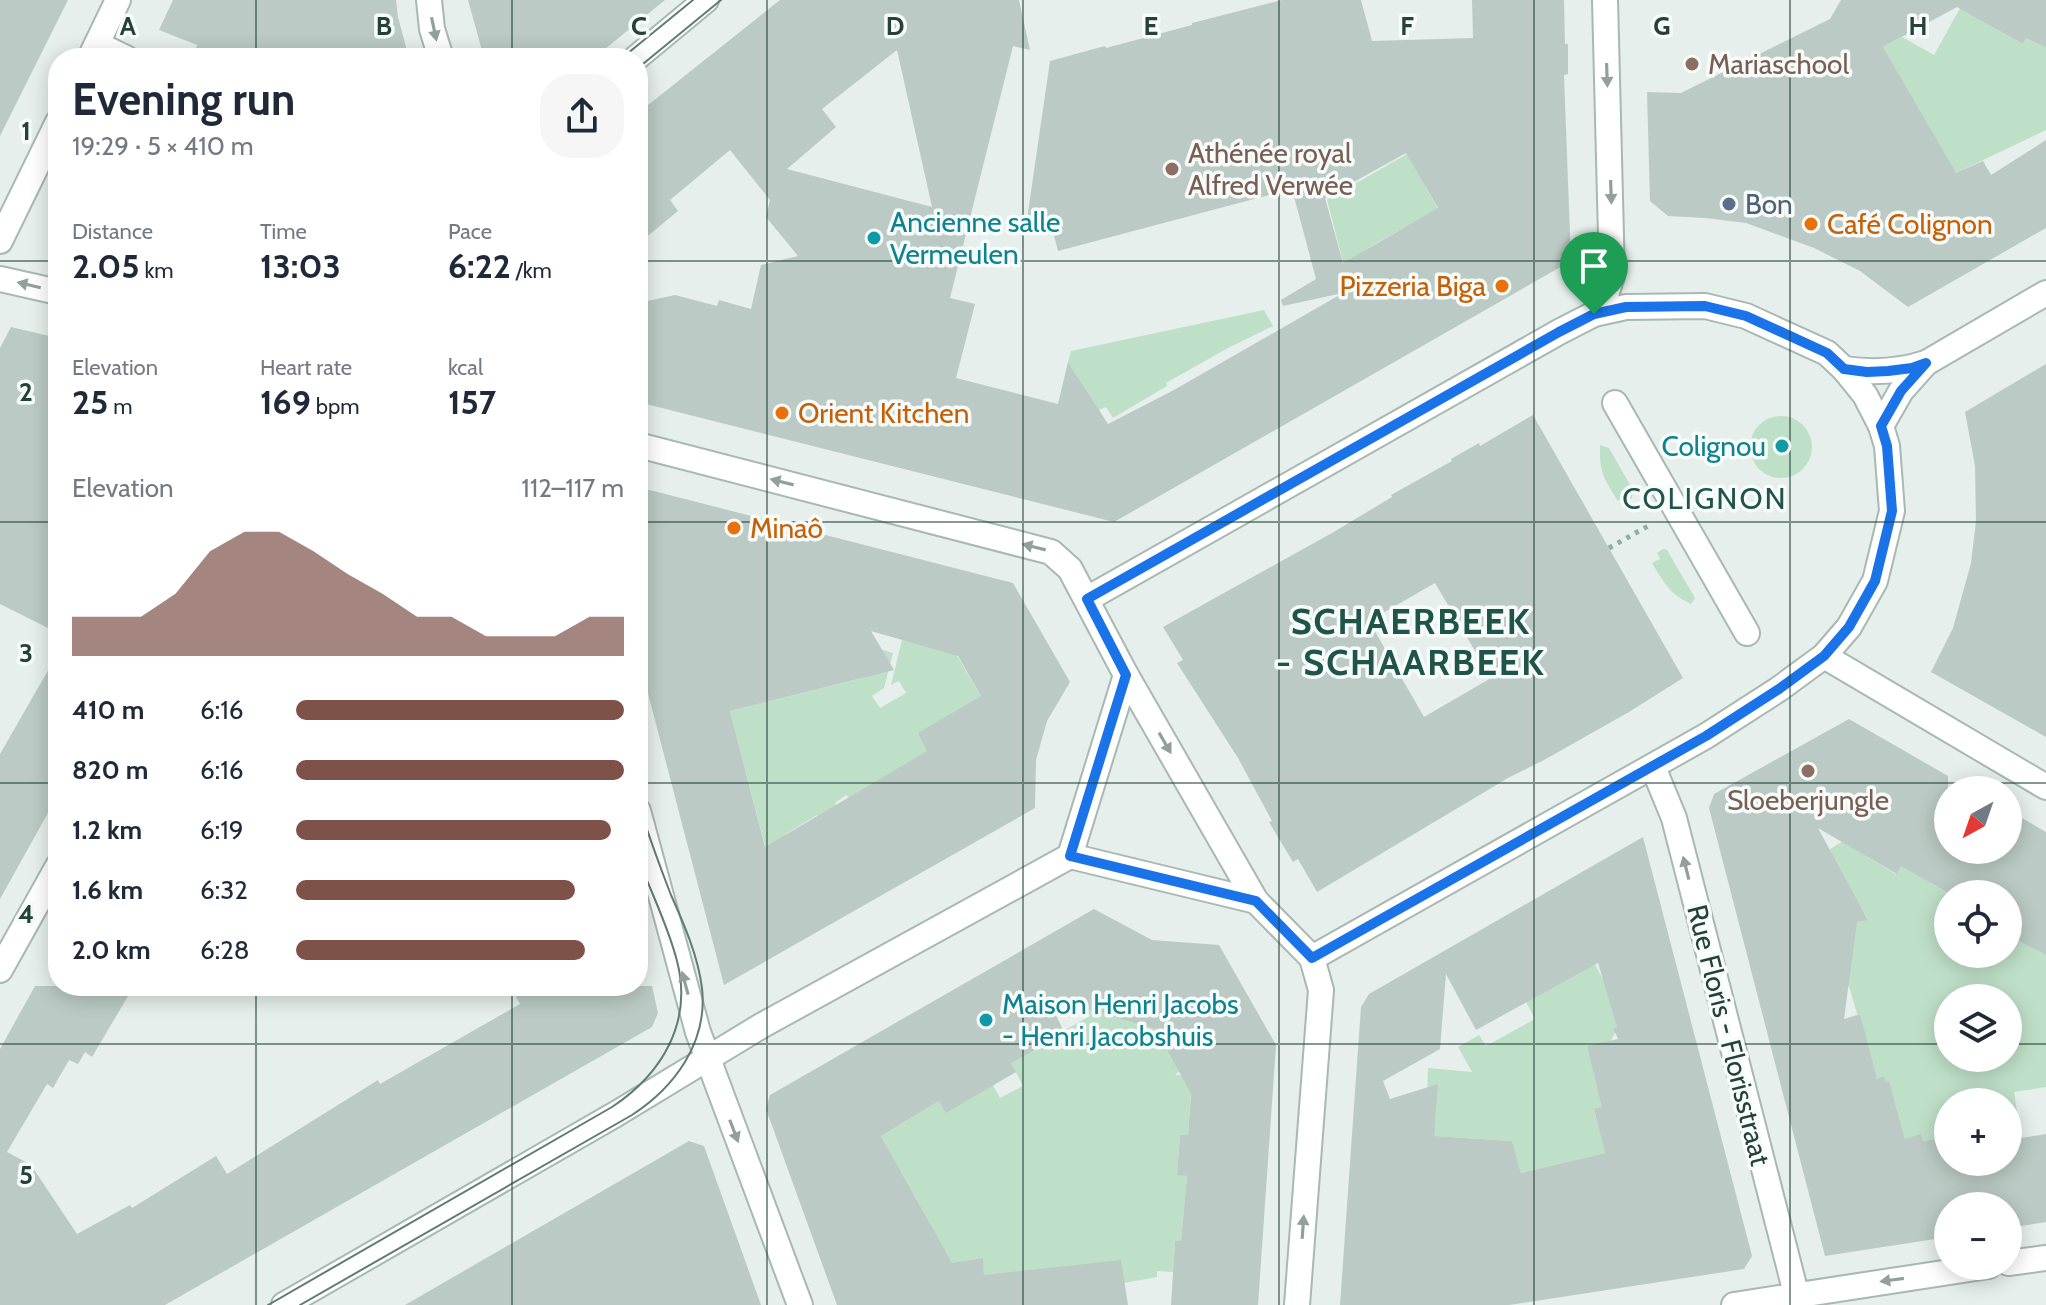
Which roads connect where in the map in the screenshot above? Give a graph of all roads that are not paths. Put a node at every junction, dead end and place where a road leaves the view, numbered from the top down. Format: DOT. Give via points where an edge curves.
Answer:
graph roads {
  1 [pos="118,0"];
  2 [pos="429,0"];
  3 [pos="706,0"];
  4 [pos="1605,0"];
  5 [pos="94,48"];
  6 [pos="438,48"];
  7 [pos="648,48"];
  8 [pos="48,143"];
  9 [pos="0,241"];
  10 [pos="0,279"];
  11 [pos="48,290"];
  12 [pos="2046,293"];
  13 [pos="1594,314"];
  14 [pos="1926,363"];
  15 [pos="1844,369"];
  16 [pos="1615,403"];
  17 [pos="1881,426"];
  18 [pos="648,448"];
  19 [pos="1087,599"];
  20 [pos="1747,633"];
  21 [pos="1824,656"];
  22 [pos="1126,675"];
  23 [pos="1653,767"];
  24 [pos="2046,787"];
  25 [pos="648,848"];
  26 [pos="1070,856"];
  27 [pos="48,884"];
  28 [pos="1256,901"];
  29 [pos="1312,958"];
  30 [pos="0,970"];
  31 [pos="707,1058"];
  32 [pos="2046,1258"];
  33 [pos="2022,1261"];
  34 [pos="1934,1274"];
  35 [pos="1798,1301"];
  36 [pos="284,1305"];
  37 [pos="800,1305"];
  38 [pos="1297,1305"];
  39 [pos="1734,1305"];
  1 -- 5 [label="street"];
  2 -- 6 [label="street, one-way"];
  3 -- 7 [label="street"];
  4 -- 13 [label="street, one-way" via="1612,276"];
  8 -- 9 [label="street"];
  11 -- 10 [label="street, one-way"];
  12 -- 14 [label="street"];
  13 -- 15 [label="street" via="1626,307 1705,306 1746,316 1827,353"];
  13 -- 19 [label="street"];
  14 -- 15 [label="street" via="1888,371"];
  14 -- 17 [label="street" via="1901,391"];
  15 -- 17 [label="street"];
  16 -- 20 [label="street"];
  17 -- 21 [label="street" via="1892,511 1875,581 1849,627"];
  19 -- 18 [label="street, one-way" via="1070,569 1051,552"];
  19 -- 22 [label="street"];
  21 -- 23 [label="street"];
  21 -- 24 [label="street"];
  22 -- 26 [label="street"];
  22 -- 28 [label="street, one-way"];
  23 -- 29 [label="street"];
  35 -- 23 [label="street, Rue Floris - Florisstraat, one-way" via="1674,818"];
  31 -- 25 [label="street, one-way"];
  26 -- 28 [label="street"];
  26 -- 31 [label="street"];
  27 -- 30 [label="street"];
  28 -- 29 [label="street"];
  38 -- 29 [label="street, one-way" via="1321,990"];
  31 -- 36 [label="street"];
  31 -- 37 [label="street, one-way"];
  32 -- 33 [label="street"];
  34 -- 35 [label="street, one-way"];
  35 -- 39 [label="street"];
}
